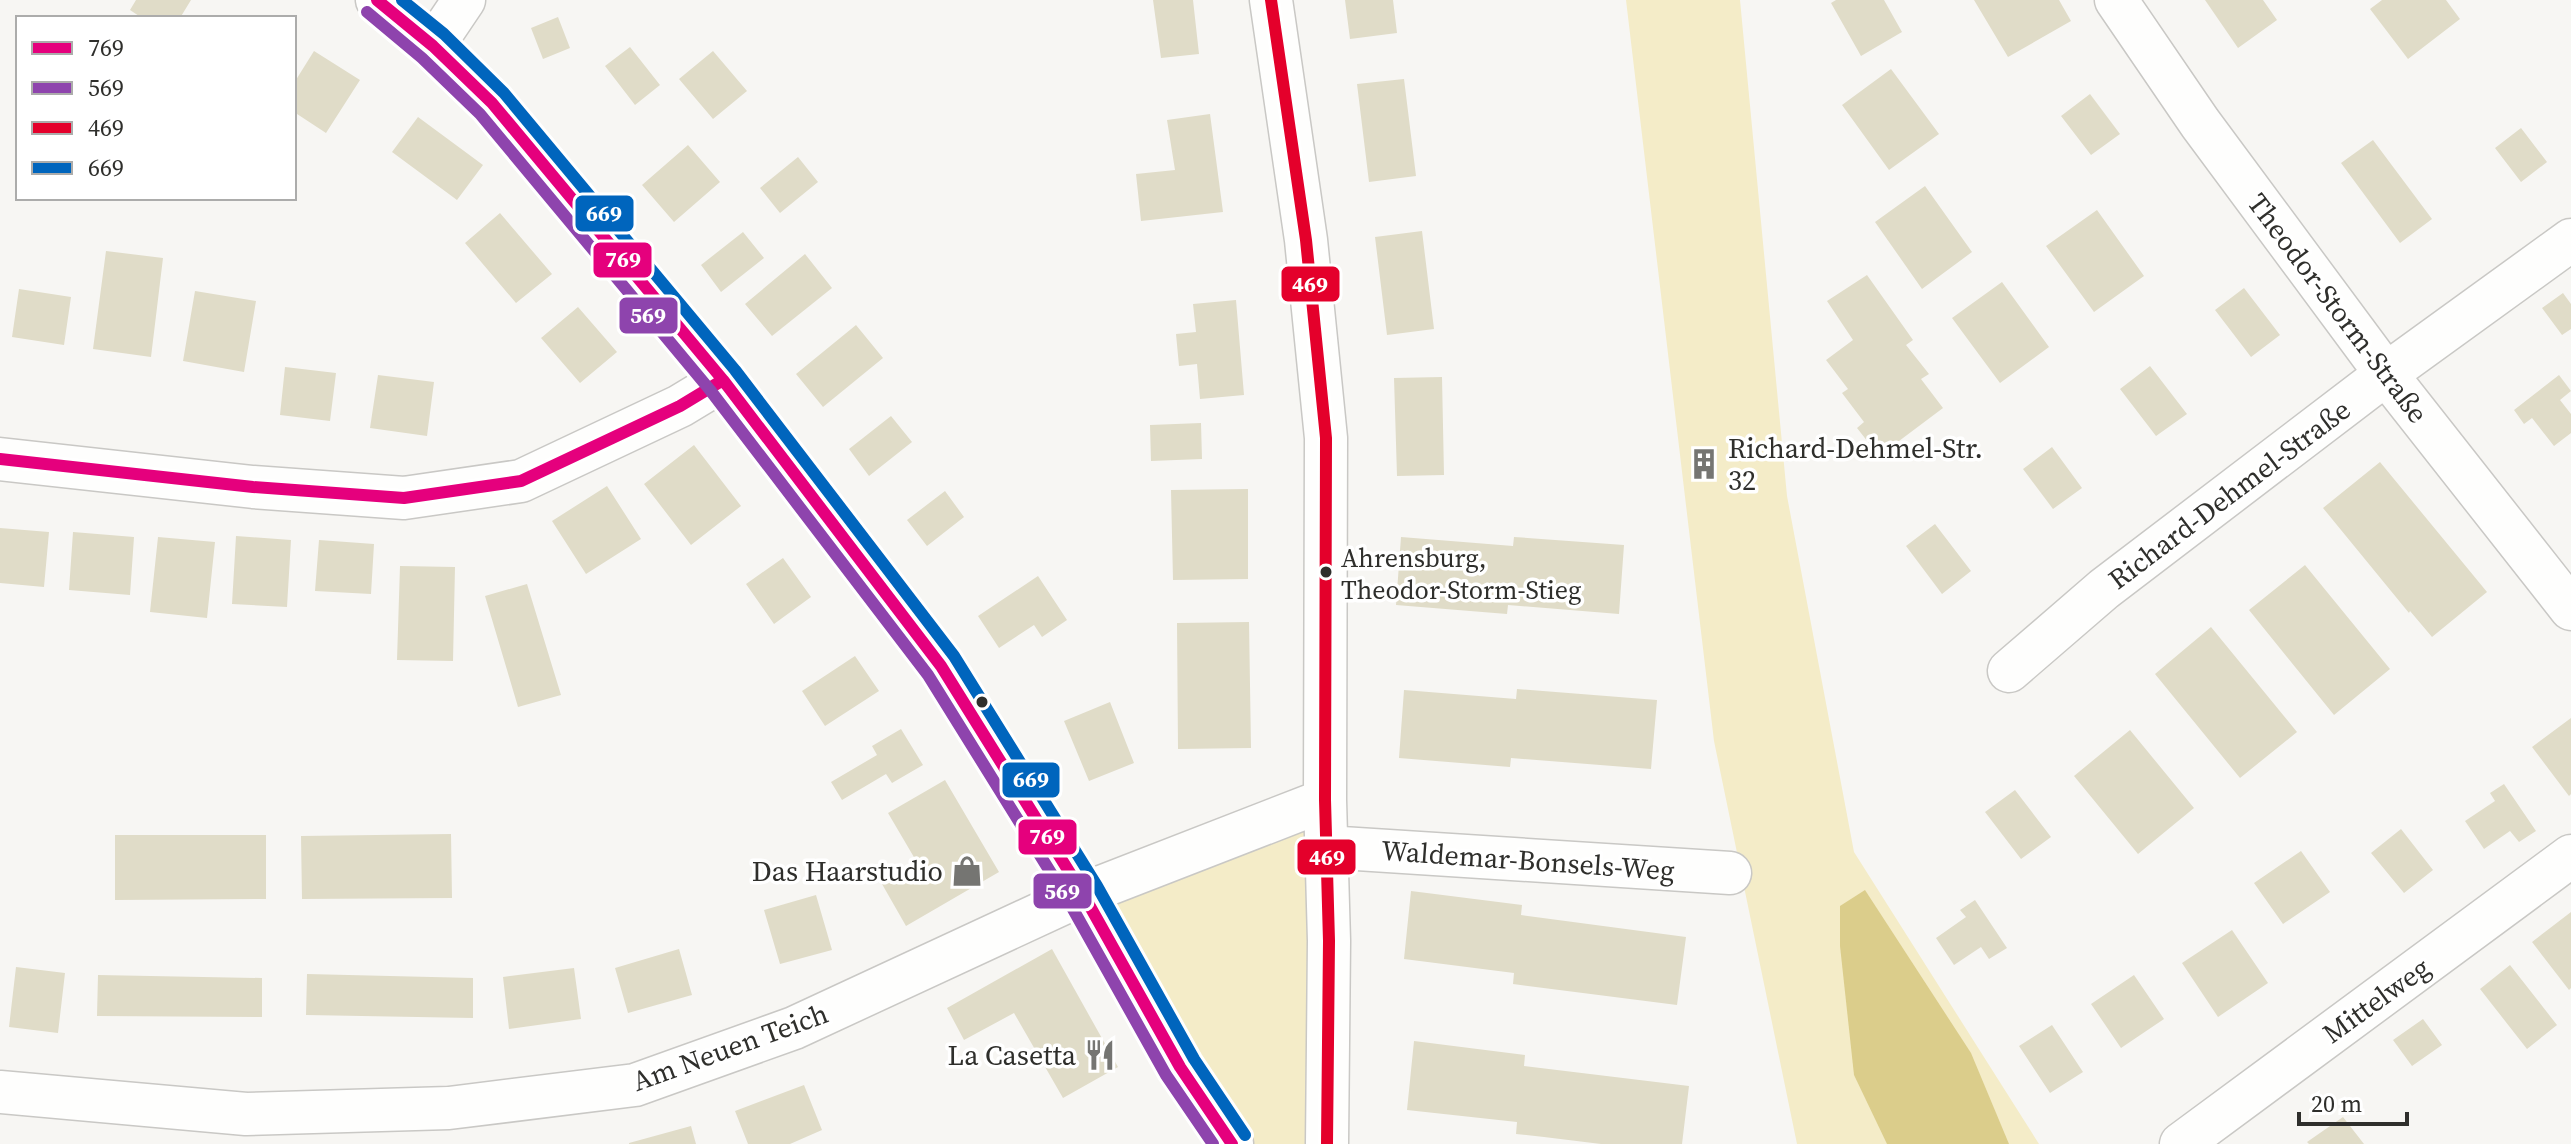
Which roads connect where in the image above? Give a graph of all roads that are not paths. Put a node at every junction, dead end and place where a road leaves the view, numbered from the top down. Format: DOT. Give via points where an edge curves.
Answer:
graph roads {
  1 [pos="377,0"];
  2 [pos="464,0"];
  3 [pos="1271,0"];
  4 [pos="2116,0"];
  5 [pos="433,46"];
  6 [pos="2571,240"];
  7 [pos="2386,374"];
  8 [pos="723,380"];
  9 [pos="0,459"];
  10 [pos="2571,609"];
  11 [pos="2009,671"];
  12 [pos="1325,800"];
  13 [pos="1326,847"];
  14 [pos="2571,856"];
  15 [pos="1730,873"];
  16 [pos="1083,894"];
  17 [pos="0,1092"];
  18 [pos="1232,1144"];
  19 [pos="1327,1144"];
  20 [pos="2181,1144"];
  1 -- 5 [label="street"];
  2 -- 5 [label="street"];
  3 -- 12 [label="street" via="1306,240 1326,438"];
  4 -- 7 [label="street, Theodor-Storm-Straße"];
  5 -- 8 [label="street" via="492,103"];
  6 -- 7 [label="street, Richard-Dehmel-Straße"];
  7 -- 10 [label="street, Theodor-Storm-Straße"];
  7 -- 11 [label="street, Richard-Dehmel-Straße" via="2104,589"];
  8 -- 9 [label="street" via="680,406 521,481 404,498"];
  8 -- 16 [label="street" via="941,666"];
  12 -- 13 [label="street"];
  12 -- 16 [label="street, Am Neuen Teich"];
  13 -- 15 [label="street, Waldemar-Bonsels-Weg"];
  13 -- 19 [label="street"];
  14 -- 20 [label="street, Mittelweg"];
  16 -- 17 [label="street, Am Neuen Teich" via="794,1028 635,1085 449,1108 246,1114"];
  16 -- 18 [label="street" via="1180,1067"];
}
